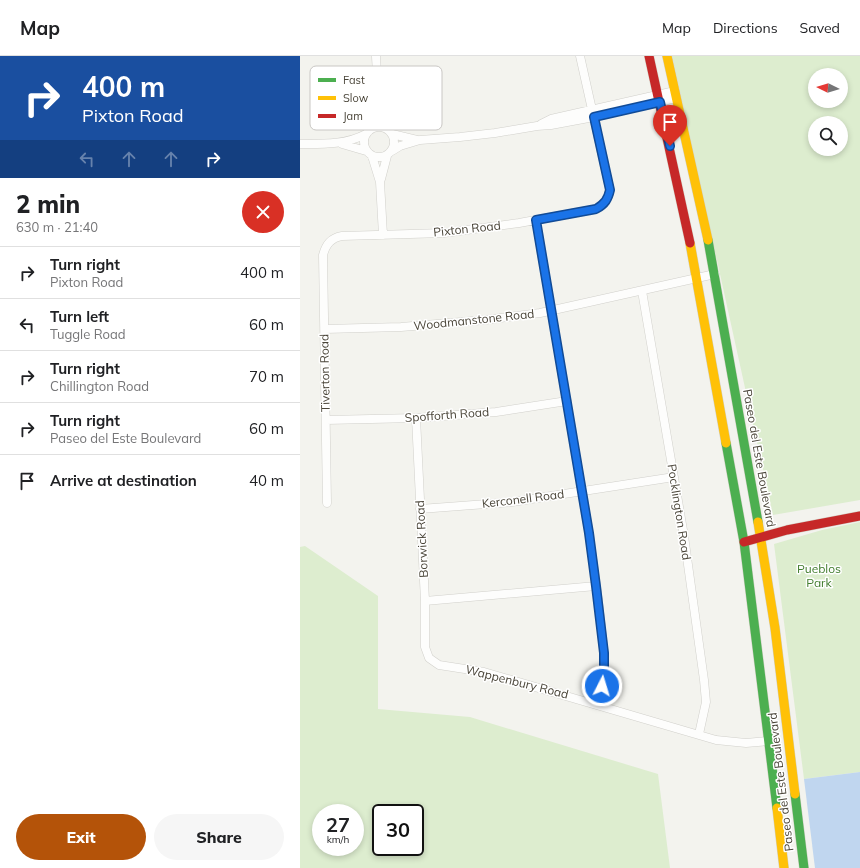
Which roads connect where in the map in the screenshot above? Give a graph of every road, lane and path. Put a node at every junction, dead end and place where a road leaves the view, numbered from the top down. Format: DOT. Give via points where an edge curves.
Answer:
graph roads {
  1 [pos="376,56"];
  2 [pos="580,56"];
  3 [pos="649,56"];
  4 [pos="667,56"];
  5 [pos="376,66"];
  6 [pos="676,95"];
  7 [pos="659,98"];
  8 [pos="593,114"];
  9 [pos="372,130"];
  10 [pos="387,130"];
  11 [pos="368,132"];
  12 [pos="390,132"];
  13 [pos="420,140"];
  14 [pos="339,143"];
  15 [pos="300,144"];
  16 [pos="390,153"];
  17 [pos="369,154"];
  18 [pos="380,182"];
  19 [pos="536,220"];
  20 [pos="383,235"];
  21 [pos="327,244"];
  22 [pos="715,274"];
  23 [pos="697,278"];
  24 [pos="642,291"];
  25 [pos="552,311"];
  26 [pos="325,329"];
  27 [pos="567,401"];
  28 [pos="416,418"];
  29 [pos="326,420"];
  30 [pos="674,477"];
  31 [pos="582,491"];
  32 [pos="327,503"];
  33 [pos="420,509"];
  34 [pos="860,516"];
  35 [pos="760,536"];
  36 [pos="744,542"];
  37 [pos="596,586"];
  38 [pos="425,601"];
  39 [pos="429,658"];
  40 [pos="598,704"];
  41 [pos="699,734"];
  42 [pos="768,740"];
  43 [pos="784,868"];
  44 [pos="804,868"];
  1 -- 5 [label="street"];
  2 -- 8 [label="street"];
  3 -- 7 [label="main road, Paseo del Este Boulevard"];
  4 -- 6 [label="main road, Paseo del Este Boulevard"];
  6 -- 7 [label="street"];
  6 -- 22 [label="main road, Paseo del Este Boulevard"];
  7 -- 8 [label="street"];
  7 -- 23 [label="main road, Paseo del Este Boulevard"];
  8 -- 13 [label="street" via="551,126 467,137"];
  8 -- 19 [label="street, Pixton Road" via="610,190 609,196 602,206 596,209"];
  9 -- 11 [label="street"];
  10 -- 12 [label="street"];
  11 -- 14 [label="street" via="359,138"];
  11 -- 17 [label="street" via="364,142"];
  12 -- 13 [label="street"];
  12 -- 16 [label="street" via="394,142"];
  13 -- 16 [label="street" via="400,146"];
  14 -- 15 [label="street"];
  14 -- 17 [label="street" via="356,147"];
  16 -- 17 [label="street" via="380,158"];
  16 -- 18 [label="street"];
  17 -- 18 [label="street"];
  18 -- 20 [label="street"];
  19 -- 20 [label="street, Pixton Road" via="444,233"];
  19 -- 25 [label="street"];
  20 -- 21 [label="street, Pixton Road" via="342,236"];
  21 -- 26 [label="street, Tiverton Road" via="323,255"];
  22 -- 23 [label="street, Woodmanstone Road"];
  22 -- 35 [label="main road, Paseo del Este Boulevard"];
  23 -- 24 [label="street, Woodmanstone Road"];
  23 -- 36 [label="main road, Paseo del Este Boulevard"];
  24 -- 25 [label="street, Woodmanstone Road"];
  24 -- 30 [label="street, Pocklington Road"];
  25 -- 26 [label="street, Woodmanstone Road" via="416,326"];
  25 -- 27 [label="street"];
  26 -- 29 [label="street, Tiverton Road"];
  27 -- 28 [label="street, Spofforth Road" via="496,412"];
  27 -- 31 [label="street"];
  28 -- 29 [label="street, Spofforth Road"];
  28 -- 33 [label="street, Borwick Road"];
  29 -- 32 [label="street, Tiverton Road"];
  30 -- 31 [label="street, Kerconell Road"];
  30 -- 41 [label="street, Pocklington Road" via="704,680 706,702"];
  31 -- 33 [label="street, Kerconell Road" via="512,502"];
  31 -- 37 [label="street"];
  33 -- 38 [label="street, Borwick Road"];
  34 -- 35 [label="main road"];
  35 -- 36 [label="main road"];
  35 -- 44 [label="main road, Paseo del Este Boulevard" via="775,628"];
  36 -- 42 [label="main road, Paseo del Este Boulevard"];
  37 -- 38 [label="street"];
  37 -- 40 [label="street" via="604,653 604,677"];
  38 -- 39 [label="street, Borwick Road" via="425,648"];
  39 -- 40 [label="street, Wappenbury Road" via="439,665 484,672"];
  40 -- 41 [label="street, Wappenbury Road"];
  41 -- 42 [label="street, Wappenbury Road" via="716,740 746,743"];
  42 -- 43 [label="main road, Paseo del Este Boulevard"];
}
